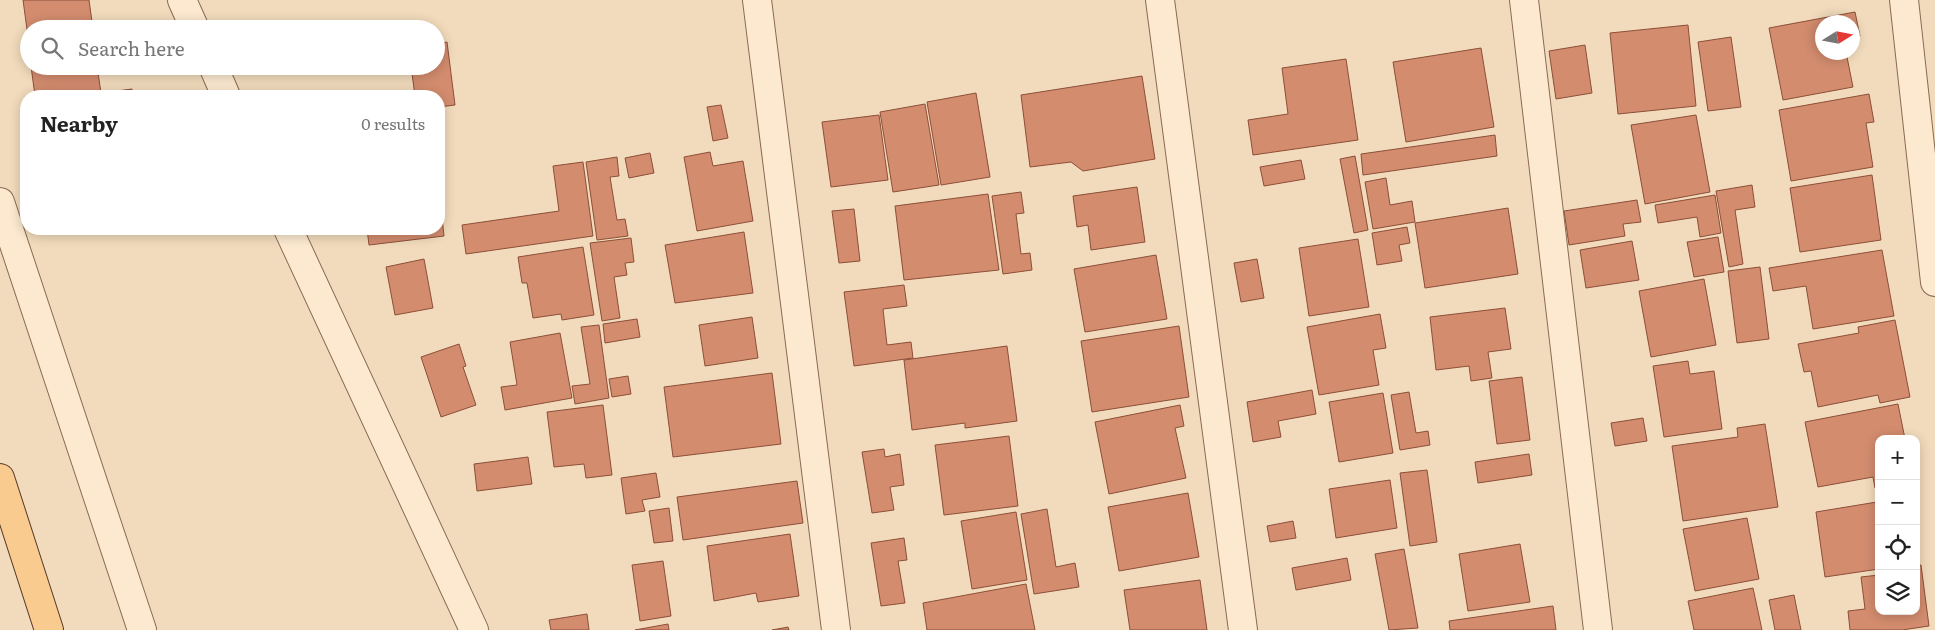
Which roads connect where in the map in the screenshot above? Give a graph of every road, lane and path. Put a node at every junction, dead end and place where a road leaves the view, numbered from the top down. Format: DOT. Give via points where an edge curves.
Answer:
graph roads {
  1 [pos="182,0"];
  2 [pos="757,0"];
  3 [pos="1160,0"];
  4 [pos="1524,0"];
  5 [pos="1904,0"];
  6 [pos="191,20"];
  7 [pos="217,75"];
  8 [pos="223,90"];
  9 [pos="0,202"];
  10 [pos="291,235"];
  11 [pos="1935,282"];
  12 [pos="0,478"];
  13 [pos="49,630"];
  14 [pos="142,630"];
  15 [pos="474,630"];
  16 [pos="836,630"];
  17 [pos="1243,630"];
  18 [pos="1598,630"];
  1 -- 6 [label="street"];
  2 -- 16 [label="street"];
  3 -- 17 [label="street"];
  4 -- 18 [label="street"];
  5 -- 11 [label="street"];
  7 -- 8 [label="street"];
  9 -- 14 [label="street"];
  10 -- 15 [label="street"];
  12 -- 13 [label="main road"];
}
